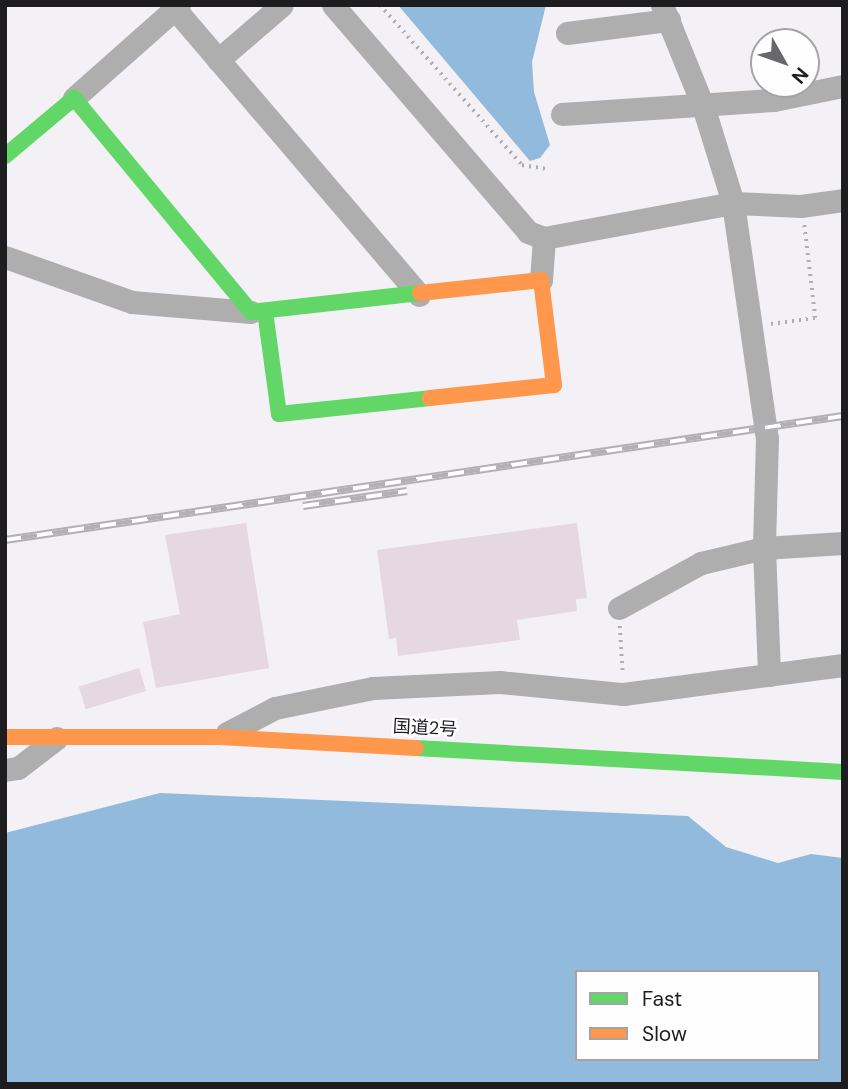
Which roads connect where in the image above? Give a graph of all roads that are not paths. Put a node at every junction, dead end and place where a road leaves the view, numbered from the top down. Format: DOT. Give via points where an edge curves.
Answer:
graph roads {
  1 [pos="282,5"];
  2 [pos="333,5"];
  3 [pos="177,7"];
  4 [pos="665,13"];
  5 [pos="568,33"];
  6 [pos="218,60"];
  7 [pos="843,86"];
  8 [pos="74,98"];
  9 [pos="703,106"];
  10 [pos="562,114"];
  11 [pos="5,156"];
  12 [pos="843,200"];
  13 [pos="733,203"];
  14 [pos="544,238"];
  15 [pos="5,257"];
  16 [pos="541,280"];
  17 [pos="419,295"];
  18 [pos="258,311"];
  19 [pos="843,543"];
  20 [pos="764,548"];
  21 [pos="619,608"];
  22 [pos="843,665"];
  23 [pos="769,675"];
  24 [pos="5,737"];
  25 [pos="219,737"];
  26 [pos="57,738"];
  27 [pos="5,770"];
  28 [pos="843,772"];
  1 -- 6 [label="street"];
  2 -- 14 [label="street" via="528,232"];
  3 -- 6 [label="street"];
  3 -- 8 [label="street"];
  4 -- 5 [label="street"];
  4 -- 9 [label="street"];
  6 -- 17 [label="street"];
  7 -- 9 [label="street" via="774,100"];
  8 -- 11 [label="main road"];
  8 -- 18 [label="main road"];
  9 -- 10 [label="street"];
  9 -- 13 [label="street"];
  12 -- 13 [label="street" via="801,205"];
  13 -- 14 [label="street"];
  13 -- 20 [label="street" via="767,438"];
  14 -- 16 [label="street"];
  15 -- 18 [label="street" via="132,302"];
  16 -- 17 [label="main road"];
  16 -- 18 [label="main road" via="554,385 279,414"];
  17 -- 18 [label="main road"];
  19 -- 20 [label="street"];
  20 -- 21 [label="street" via="701,563"];
  20 -- 23 [label="street"];
  22 -- 23 [label="street"];
  23 -- 25 [label="street" via="624,694 500,682 373,688 275,708"];
  24 -- 26 [label="main road, 国道2号"];
  25 -- 26 [label="main road, 国道2号"];
  25 -- 28 [label="main road, 国道2号"];
  26 -- 27 [label="street" via="18,768"];
}
